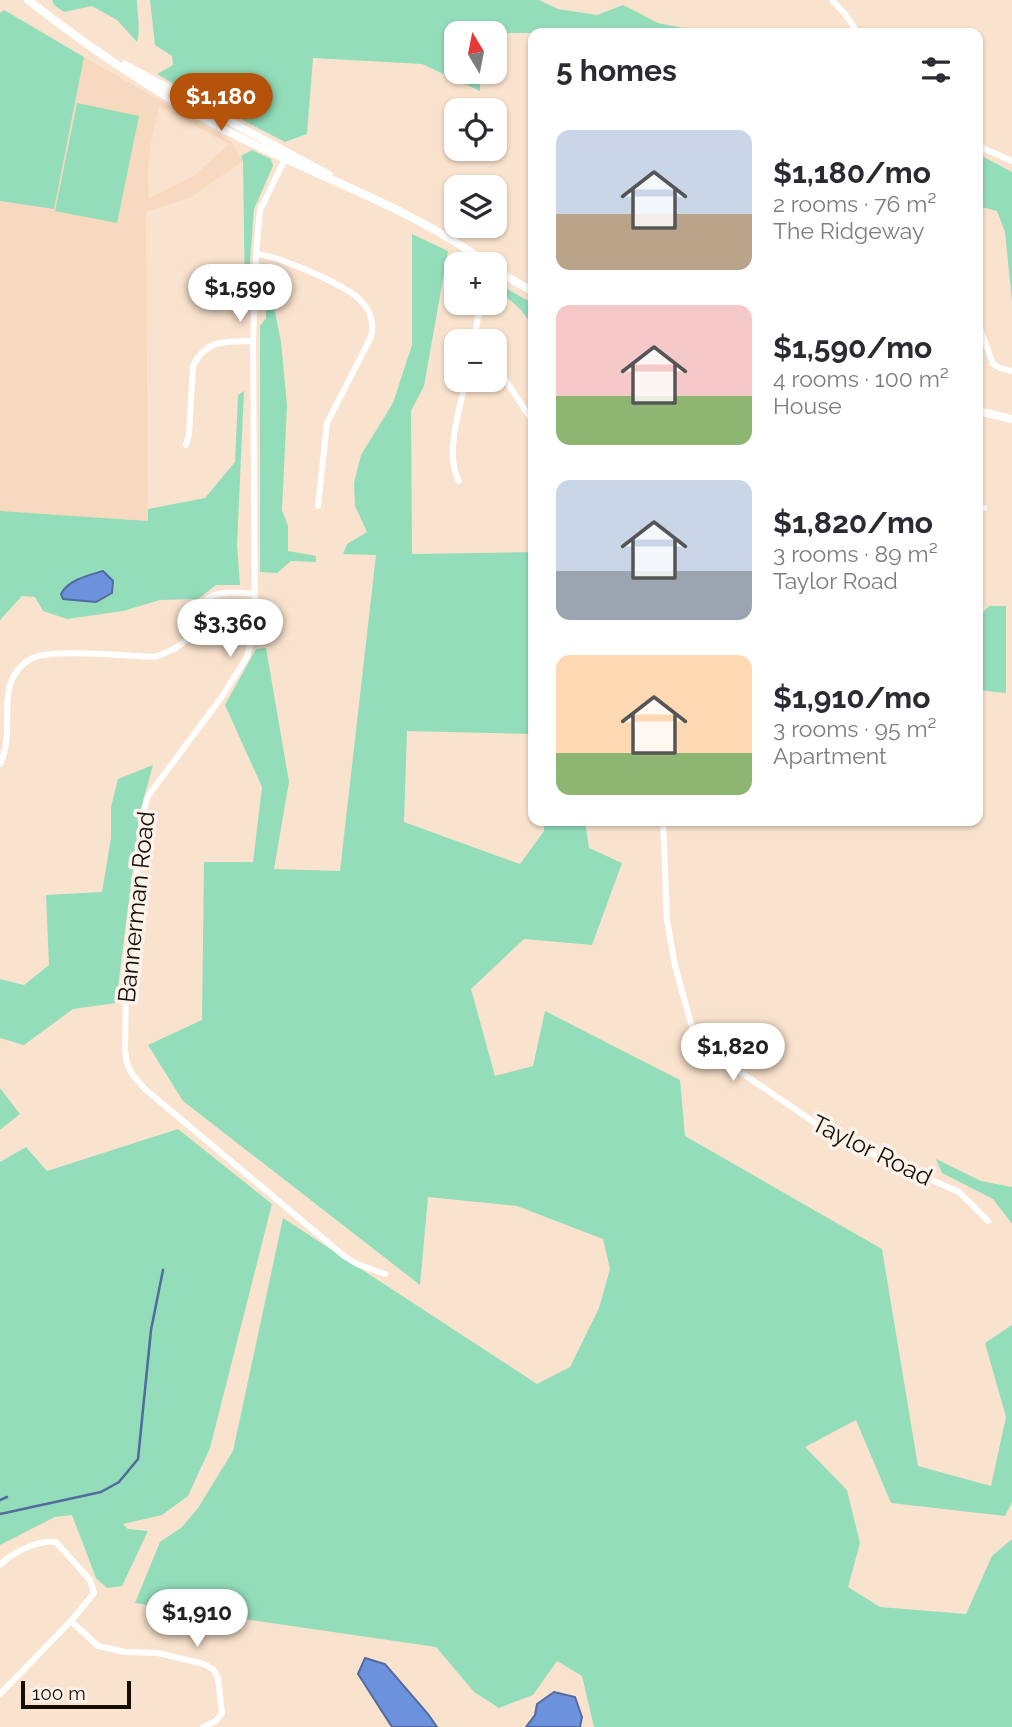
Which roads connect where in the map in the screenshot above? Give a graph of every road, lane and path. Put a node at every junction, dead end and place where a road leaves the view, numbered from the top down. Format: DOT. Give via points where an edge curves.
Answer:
graph roads {
  1 [pos="28,0"];
  2 [pos="832,0"];
  3 [pos="855,28"];
  4 [pos="100,53"];
  5 [pos="170,89"];
  6 [pos="159,92"];
  7 [pos="234,124"];
  8 [pos="245,140"];
  9 [pos="280,148"];
  10 [pos="983,148"];
  11 [pos="285,159"];
  12 [pos="1012,160"];
  13 [pos="355,191"];
  14 [pos="470,252"];
  15 [pos="256,254"];
  16 [pos="507,277"];
  17 [pos="528,289"];
  18 [pos="983,337"];
  19 [pos="253,341"];
  20 [pos="1012,371"];
  21 [pos="507,382"];
  22 [pos="463,392"];
  23 [pos="983,412"];
  24 [pos="528,414"];
  25 [pos="1012,419"];
  26 [pos="186,444"];
  27 [pos="459,481"];
  28 [pos="318,506"];
  29 [pos="254,594"];
  30 [pos="0,764"];
  31 [pos="663,826"];
  32 [pos="988,1221"];
  33 [pos="385,1275"];
  34 [pos="0,1565"];
  35 [pos="71,1621"];
  36 [pos="0,1694"];
  37 [pos="203,1727"];
  1 -- 4 [label="street"];
  2 -- 3 [label="street"];
  4 -- 5 [label="street"];
  4 -- 6 [label="street"];
  5 -- 6 [label="street"];
  5 -- 7 [label="street"];
  6 -- 8 [label="street"];
  7 -- 8 [label="street"];
  7 -- 9 [label="street"];
  8 -- 11 [label="street"];
  9 -- 11 [label="street"];
  9 -- 13 [label="street"];
  10 -- 12 [label="street"];
  11 -- 13 [label="street"];
  11 -- 15 [label="street, Bannerman Road" via="260,210"];
  13 -- 14 [label="street"];
  15 -- 19 [label="street, Bannerman Road"];
  15 -- 28 [label="street" via="286,260 355,296 371,318 371,337 327,423"];
  16 -- 17 [label="street"];
  18 -- 20 [label="street" via="993,364"];
  19 -- 26 [label="street" via="220,342 198,356 193,366"];
  19 -- 29 [label="street, Bannerman Road"];
  21 -- 24 [label="street"];
  22 -- 27 [label="street" via="453,440"];
  23 -- 25 [label="street"];
  29 -- 30 [label="street" via="226,592 207,598 183,643 154,657 55,654 33,658 13,676 8,743"];
  29 -- 33 [label="street, Bannerman Road" via="255,626 247,657 149,796 143,813 126,982 127,1063 145,1089 335,1248 357,1264"];
  31 -- 32 [label="street, Taylor Road" via="667,920 678,978 701,1045 840,1140 959,1192"];
  34 -- 35 [label="street" via="19,1551 57,1542 90,1580 94,1593"];
  35 -- 36 [label="street"];
  35 -- 37 [label="street" via="107,1649 158,1653 213,1669 222,1713"];
}
